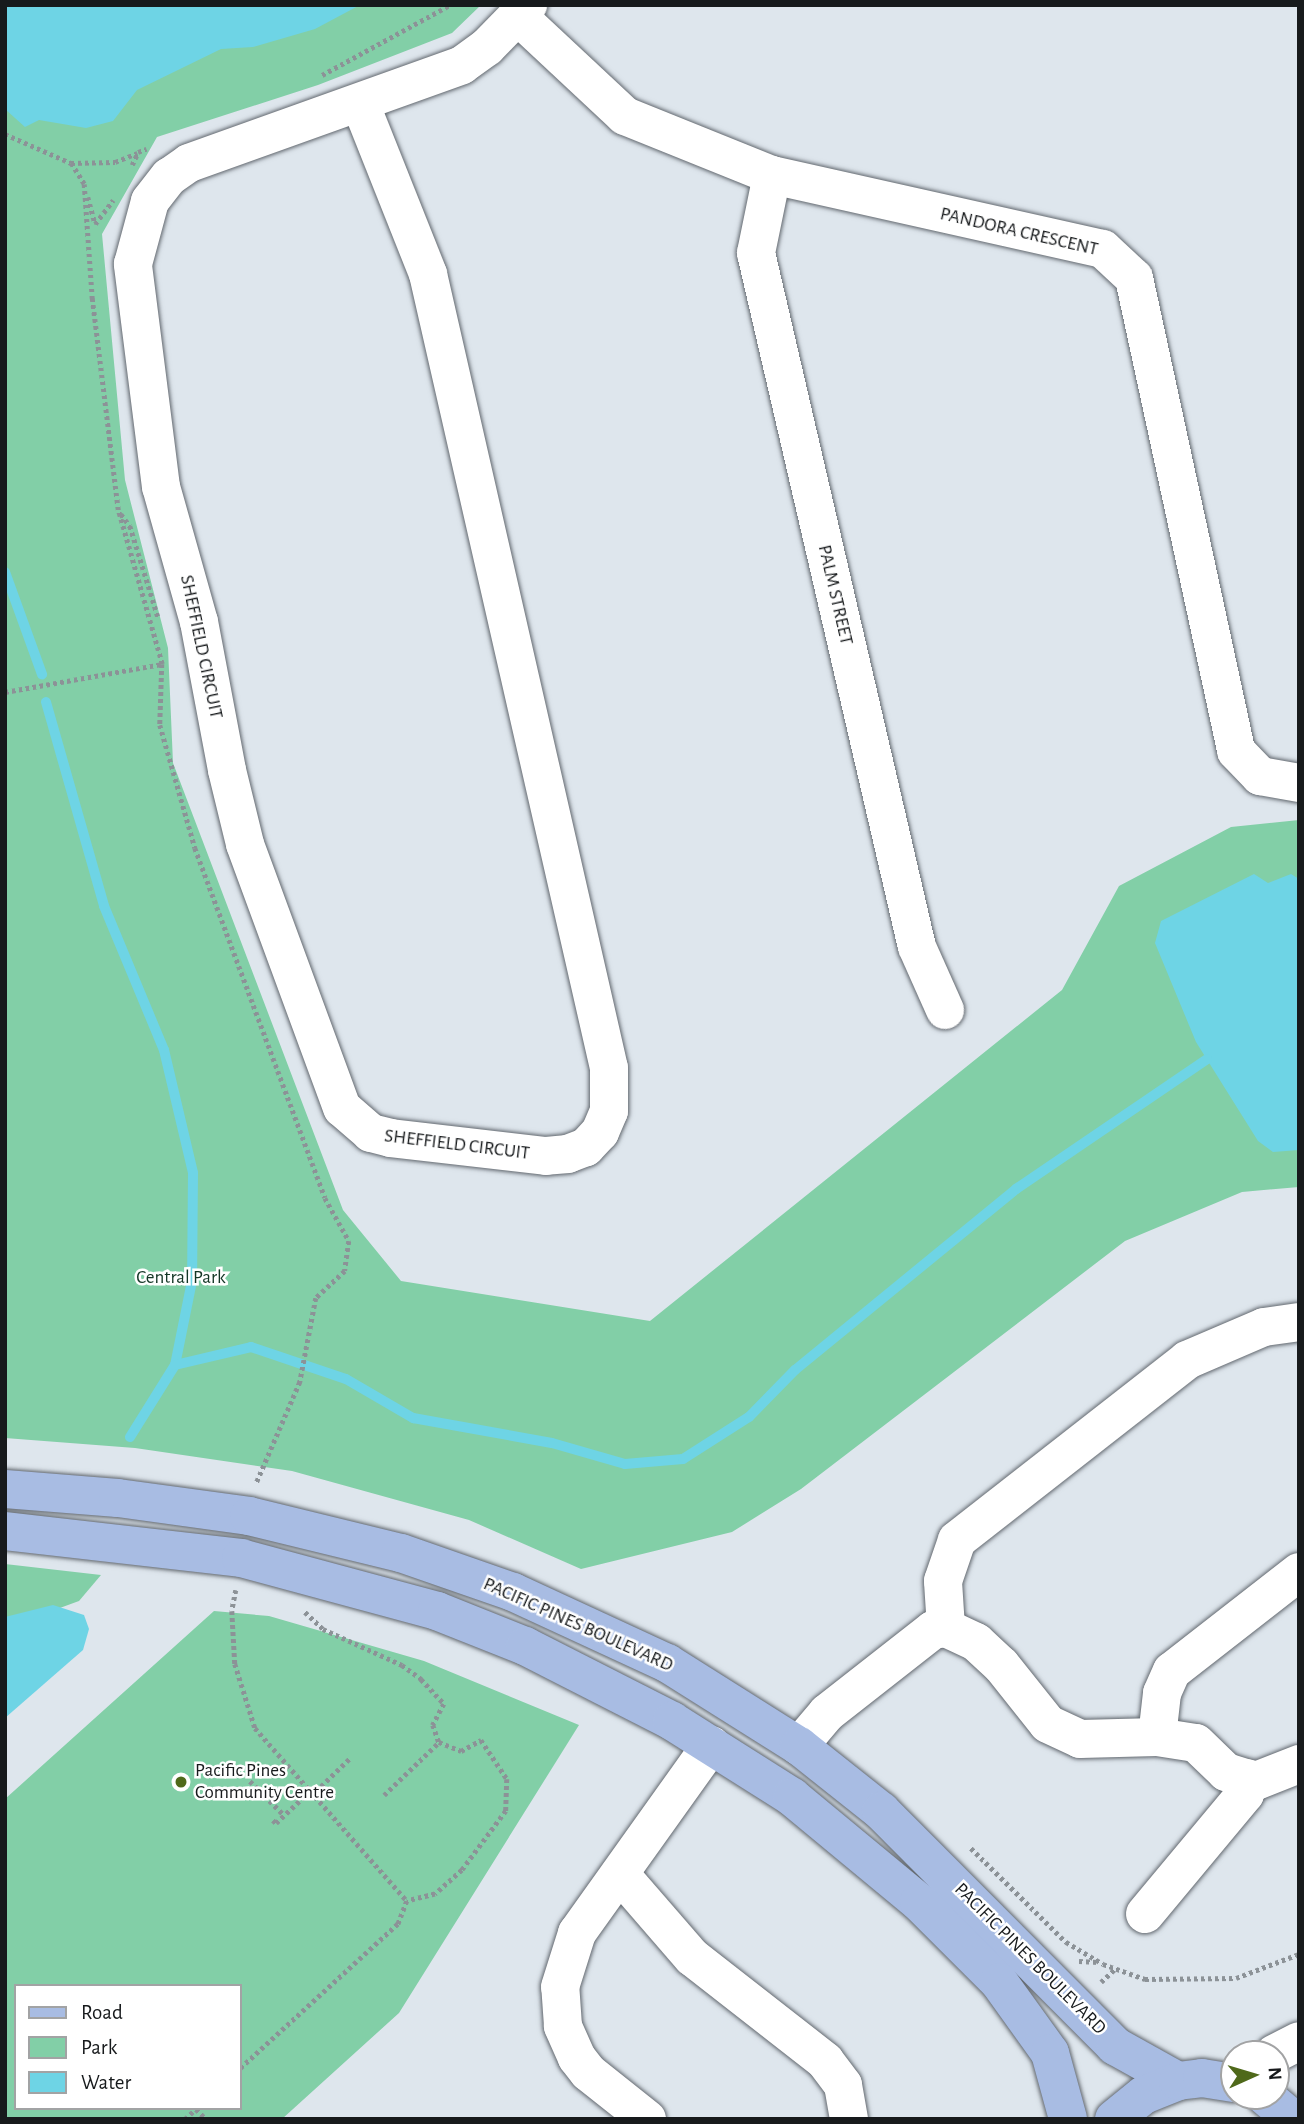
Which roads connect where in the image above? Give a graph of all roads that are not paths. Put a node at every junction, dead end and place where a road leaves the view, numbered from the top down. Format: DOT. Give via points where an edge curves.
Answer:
graph roads {
  1 [pos="523,10"];
  2 [pos="360,103"];
  3 [pos="772,176"];
  4 [pos="1299,783"];
  5 [pos="945,1010"];
  6 [pos="1299,1322"];
  7 [pos="5,1489"];
  8 [pos="5,1531"];
  9 [pos="1299,1572"];
  10 [pos="946,1628"];
  11 [pos="1157,1737"];
  12 [pos="711,1745"];
  13 [pos="799,1746"];
  14 [pos="1299,1764"];
  15 [pos="1248,1778"];
  16 [pos="620,1874"];
  17 [pos="1145,1914"];
  18 [pos="1220,2080"];
  19 [pos="1178,2081"];
  20 [pos="648,2119"];
  21 [pos="849,2119"];
  22 [pos="1068,2119"];
  23 [pos="1114,2119"];
  1 -- 2 [label="street, SHEFFIELD CIRCUIT" via="462,65"];
  1 -- 3 [label="street, PANDORA CRESCENT" via="625,116"];
  2 -- 2 [label="street, SHEFFIELD CIRCUIT" via="431,285 609,1068 609,1111 600,1132 586,1147 568,1154 546,1156 391,1138 371,1133 342,1108 245,844 199,622 161,487 133,264 150,201 169,177 189,163"];
  3 -- 4 [label="street, PANDORA CRESCENT" via="1103,248 1134,278 1236,751 1260,776"];
  3 -- 5 [label="street, PALM STREET" via="755,253 917,947"];
  6 -- 10 [label="street" via="1264,1327 1187,1360 957,1540 943,1581"];
  7 -- 13 [label="main road, PACIFIC PINES BOULEVARD" via="249,1516 401,1553 513,1592 667,1663"];
  8 -- 12 [label="main road, PACIFIC PINES BOULEVARD" via="242,1558 437,1611 525,1646"];
  9 -- 11 [label="street" via="1172,1671 1162,1693"];
  10 -- 11 [label="street" via="976,1642 1001,1665 1048,1724 1080,1739"];
  10 -- 13 [label="street" via="933,1630 827,1713"];
  11 -- 15 [label="street" via="1196,1744 1226,1772"];
  12 -- 16 [label="street"];
  12 -- 22 [label="main road, PACIFIC PINES BOULEVARD" via="802,1806 919,1902 999,1982 1050,2053"];
  13 -- 19 [label="main road, PACIFIC PINES BOULEVARD" via="881,1811 1115,2046"];
  14 -- 15 [label="street" via="1256,1781"];
  15 -- 17 [label="street" via="1245,1794"];
  16 -- 20 [label="street" via="570,1949 559,2006 569,2043 587,2073"];
  16 -- 21 [label="street" via="692,1956 825,2061 843,2085"];
  18 -- 19 [label="main road"];
  19 -- 23 [label="main road" via="1144,2095"];
}
